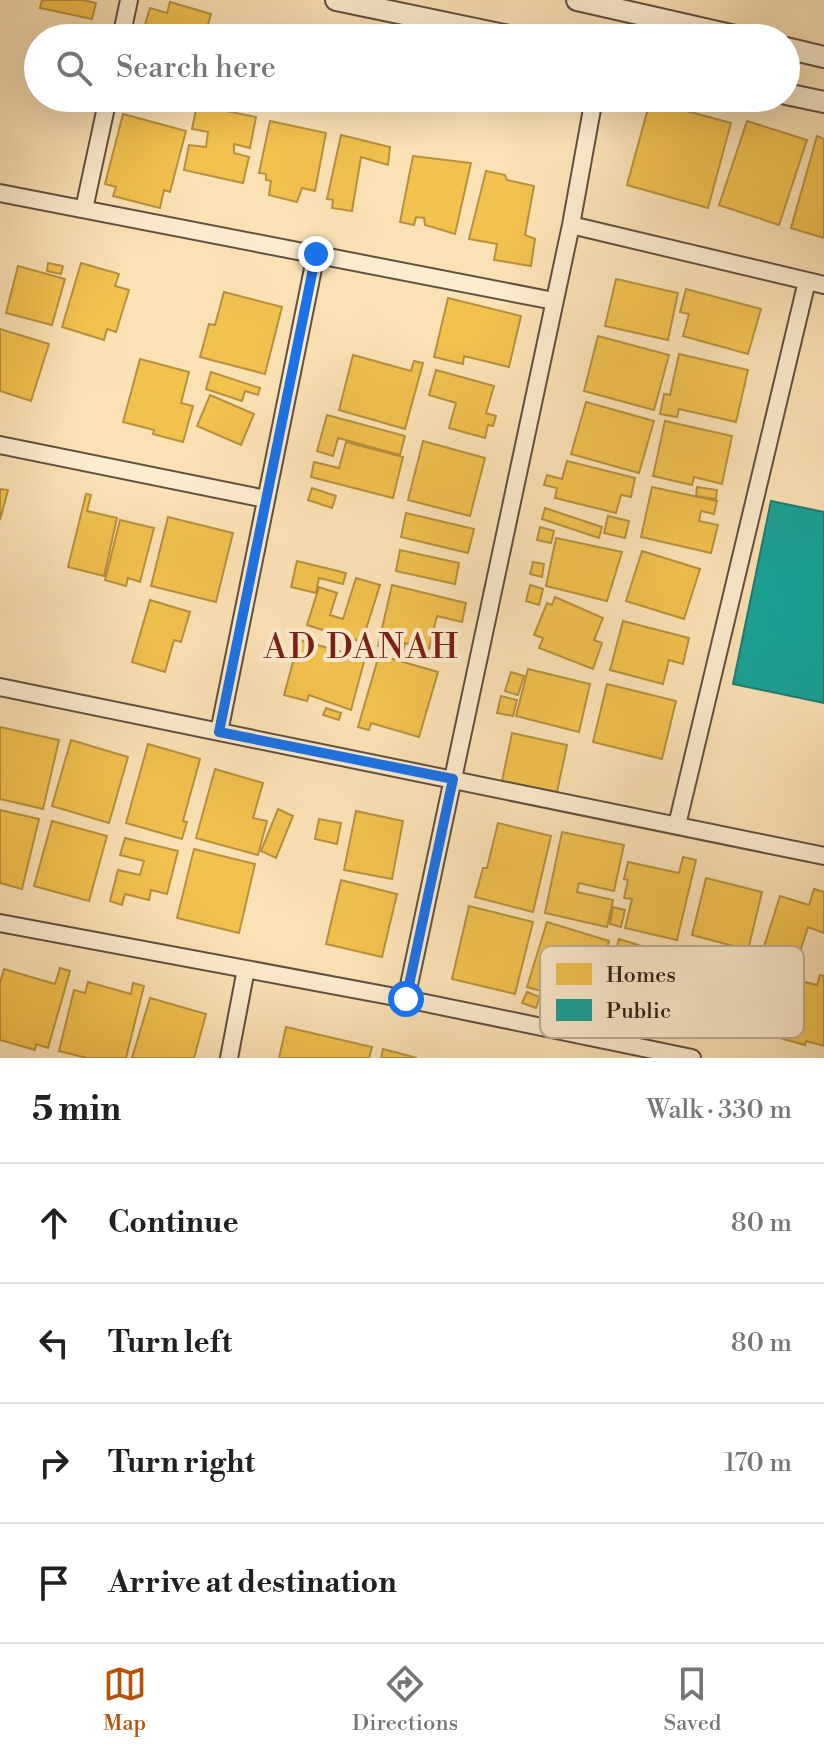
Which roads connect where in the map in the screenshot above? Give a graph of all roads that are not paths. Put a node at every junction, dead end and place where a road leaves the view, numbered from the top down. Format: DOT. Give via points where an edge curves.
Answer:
graph roads {
  1 [pos="129,0"];
  2 [pos="336,0"];
  3 [pos="577,0"];
  4 [pos="624,5"];
  5 [pos="124,24"];
  6 [pos="452,24"];
  7 [pos="693,24"];
  8 [pos="800,51"];
  9 [pos="824,57"];
  10 [pos="800,97"];
  11 [pos="824,102"];
  12 [pos="105,112"];
  13 [pos="591,112"];
  14 [pos="0,193"];
  15 [pos="84,209"];
  16 [pos="571,225"];
  17 [pos="316,254"];
  18 [pos="807,281"];
  19 [pos="824,285"];
  20 [pos="554,301"];
  21 [pos="0,445"];
  22 [pos="266,499"];
  23 [pos="0,687"];
  24 [pos="219,732"];
  25 [pos="453,779"];
  26 [pos="677,825"];
  27 [pos="824,856"];
  28 [pos="0,923"];
  29 [pos="246,969"];
  30 [pos="406,999"];
  31 [pos="540,1027"];
  32 [pos="595,1038"];
  33 [pos="229,1058"];
  34 [pos="692,1058"];
  1 -- 5 [label="street"];
  2 -- 6 [label="street"];
  3 -- 4 [label="street"];
  4 -- 7 [label="street"];
  8 -- 9 [label="street"];
  10 -- 11 [label="street"];
  12 -- 15 [label="street"];
  13 -- 16 [label="street"];
  14 -- 15 [label="street"];
  15 -- 17 [label="street"];
  16 -- 18 [label="street"];
  16 -- 20 [label="street"];
  17 -- 20 [label="street"];
  17 -- 22 [label="street"];
  18 -- 19 [label="street"];
  18 -- 26 [label="street"];
  20 -- 25 [label="street"];
  21 -- 22 [label="street"];
  22 -- 24 [label="street"];
  23 -- 24 [label="street"];
  24 -- 25 [label="street"];
  25 -- 26 [label="street"];
  25 -- 30 [label="street"];
  26 -- 27 [label="street"];
  28 -- 29 [label="street"];
  29 -- 30 [label="street"];
  29 -- 33 [label="street"];
  30 -- 31 [label="street"];
  32 -- 34 [label="street"];
}
